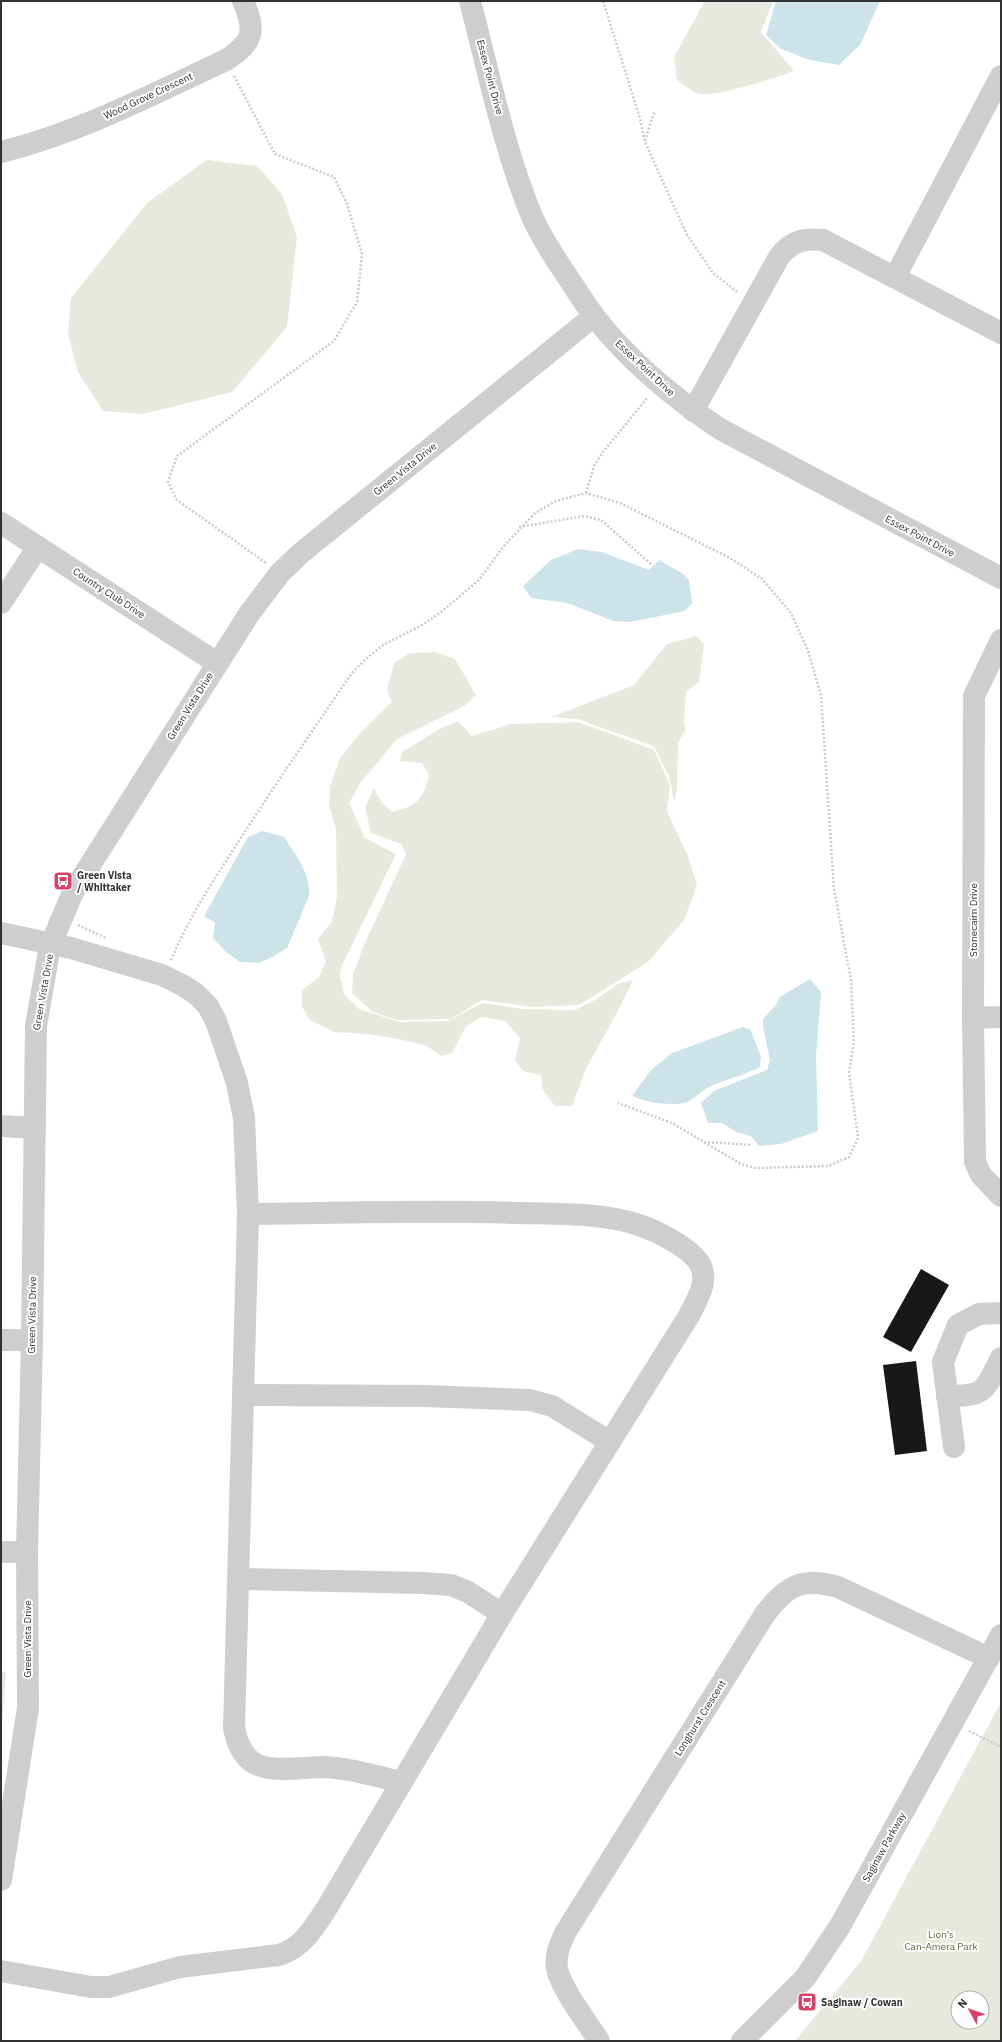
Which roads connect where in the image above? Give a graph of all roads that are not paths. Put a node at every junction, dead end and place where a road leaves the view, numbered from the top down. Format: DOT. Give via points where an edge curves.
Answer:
graph roads {
  1 [pos="243,1"];
  2 [pos="470,1"];
  3 [pos="1001,76"];
  4 [pos="1,152"];
  5 [pos="895,277"];
  6 [pos="594,316"];
  7 [pos="1001,333"];
  8 [pos="692,411"];
  9 [pos="1,523"];
  10 [pos="38,546"];
  11 [pos="1001,578"];
  12 [pos="1,603"];
  13 [pos="1001,640"];
  14 [pos="217,663"];
  15 [pos="1,933"];
  16 [pos="51,944"];
  17 [pos="1001,1017"];
  18 [pos="973,1018"];
  19 [pos="1,1126"];
  20 [pos="35,1128"];
  21 [pos="1001,1196"];
  22 [pos="248,1214"];
  23 [pos="1001,1314"];
  24 [pos="1,1340"];
  25 [pos="32,1340"];
  26 [pos="1001,1358"];
  27 [pos="243,1395"];
  28 [pos="947,1396"];
  29 [pos="610,1442"];
  30 [pos="954,1447"];
  31 [pos="1,1552"];
  32 [pos="27,1552"];
  33 [pos="239,1579"];
  34 [pos="502,1614"];
  35 [pos="1001,1635"];
  36 [pos="989,1658"];
  37 [pos="401,1782"];
  38 [pos="2,1872"];
  39 [pos="1,1971"];
  40 [pos="748,2039"];
  41 [pos="599,2041"];
  1 -- 4 [label="street, Wood Grove Crescent" via="251,23 250,37 238,52 226,60 95,121 43,141"];
  2 -- 6 [label="street, Essex Point Drive" via="505,132 534,220 553,255"];
  3 -- 5 [label="street"];
  5 -- 7 [label="street"];
  5 -- 8 [label="street" via="823,240 809,238 786,247"];
  6 -- 8 [label="street, Essex Point Drive" via="623,349"];
  6 -- 14 [label="street, Green Vista Drive" via="301,553 280,573"];
  8 -- 11 [label="street, Essex Point Drive" via="720,429"];
  9 -- 10 [label="street, Country Club Drive"];
  10 -- 12 [label="street"];
  10 -- 14 [label="street, Country Club Drive"];
  13 -- 18 [label="street, Stonecairn Drive" via="974,696"];
  14 -- 16 [label="street, Green Vista Drive" via="73,892"];
  15 -- 16 [label="street"];
  16 -- 20 [label="street, Green Vista Drive" via="36,1026"];
  16 -- 22 [label="street" via="162,974 196,994 208,1006 216,1021 237,1083 244,1118"];
  17 -- 18 [label="street"];
  18 -- 21 [label="street, Stonecairn Drive" via="975,1162 981,1175"];
  19 -- 20 [label="street"];
  20 -- 25 [label="street, Green Vista Drive"];
  22 -- 27 [label="street"];
  22 -- 29 [label="street" via="570,1214 639,1225 677,1244 700,1266 704,1277 702,1291"];
  23 -- 28 [label="street" via="979,1314 958,1326 943,1362"];
  24 -- 25 [label="street"];
  25 -- 32 [label="street, Green Vista Drive"];
  26 -- 28 [label="street" via="985,1389 970,1396"];
  27 -- 29 [label="street" via="426,1396 530,1400 552,1406"];
  27 -- 33 [label="street"];
  28 -- 30 [label="street"];
  29 -- 34 [label="street"];
  31 -- 32 [label="street"];
  32 -- 38 [label="street, Green Vista Drive" via="28,1708"];
  33 -- 34 [label="street" via="452,1585"];
  33 -- 37 [label="street" via="234,1728 237,1742 243,1751 251,1761 261,1766 354,1770"];
  34 -- 37 [label="street"];
  35 -- 36 [label="street, Saginaw Parkway"];
  36 -- 40 [label="street, Saginaw Parkway" via="840,1926 805,1978"];
  36 -- 41 [label="street, Longhurst Crescent" via="838,1587 820,1582 806,1582 792,1587 778,1597 569,1927 558,1951 557,1968 562,1983"];
  37 -- 39 [label="street" via="311,1931 290,1952 180,1967 109,1987 91,1988"];
}
